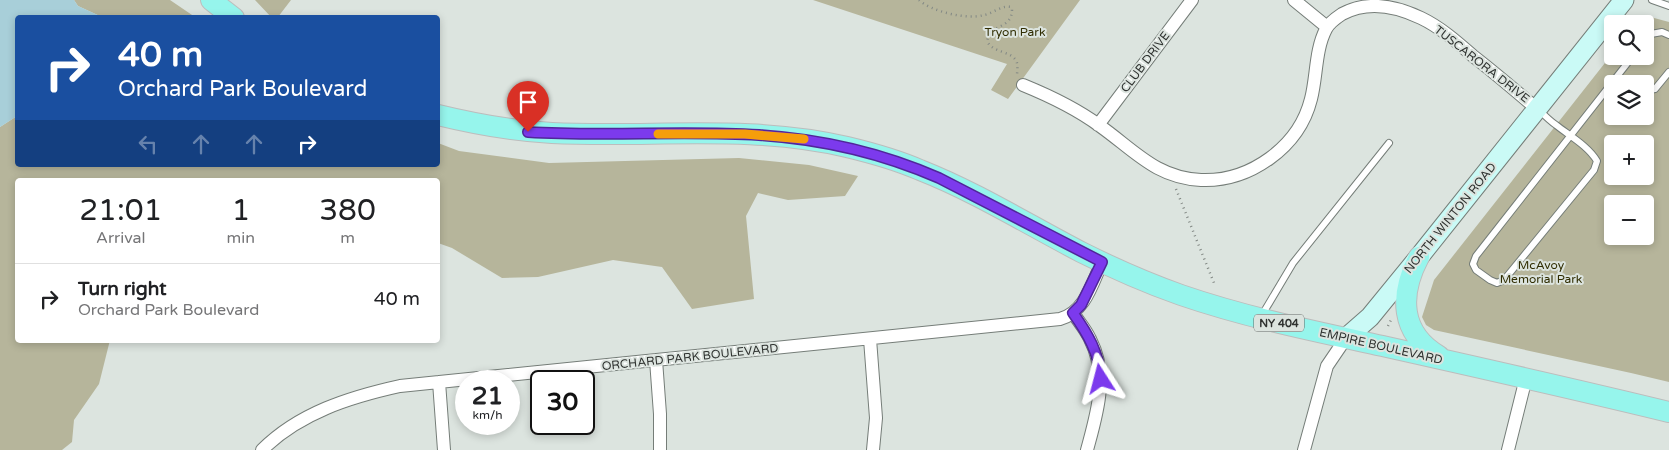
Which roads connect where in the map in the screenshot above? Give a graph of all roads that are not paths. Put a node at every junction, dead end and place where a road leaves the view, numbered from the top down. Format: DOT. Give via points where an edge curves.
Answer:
graph roads {
  1 [pos="210,0"];
  2 [pos="1192,0"];
  3 [pos="1294,0"];
  4 [pos="1624,0"];
  5 [pos="1652,0"];
  6 [pos="1365,2"];
  7 [pos="1669,6"];
  8 [pos="230,15"];
  9 [pos="1327,26"];
  10 [pos="1654,33"];
  11 [pos="1669,34"];
  12 [pos="1626,65"];
  13 [pos="1669,72"];
  14 [pos="1619,75"];
  15 [pos="1023,86"];
  16 [pos="1654,89"];
  17 [pos="1604,94"];
  18 [pos="1537,109"];
  19 [pos="440,115"];
  20 [pos="1098,125"];
  21 [pos="1570,136"];
  22 [pos="1389,143"];
  23 [pos="1419,258"];
  24 [pos="1102,262"];
  25 [pos="1073,313"];
  26 [pos="1260,318"];
  27 [pos="1346,338"];
  28 [pos="870,339"];
  29 [pos="656,360"];
  30 [pos="1450,362"];
  31 [pos="1526,378"];
  32 [pos="439,382"];
  33 [pos="1669,412"];
  34 [pos="262,450"];
  35 [pos="444,450"];
  36 [pos="660,450"];
  37 [pos="873,450"];
  38 [pos="1087,450"];
  39 [pos="1304,450"];
  40 [pos="1508,450"];
  1 -- 8 [label="main road"];
  2 -- 20 [label="street, CLUB DRIVE"];
  3 -- 9 [label="street"];
  4 -- 18 [label="main road, NORTH WINTON ROAD"];
  5 -- 7 [label="lane"];
  6 -- 9 [label="street, TUSCARORA DRIVE" via="1336,17"];
  6 -- 18 [label="street, TUSCARORA DRIVE" via="1422,19 1460,45"];
  9 -- 20 [label="street" via="1321,40 1311,101 1301,125 1289,142 1271,158 1251,169 1226,178 1201,180 1172,175 1151,165"];
  10 -- 11 [label="lane"];
  12 -- 14 [label="lane"];
  13 -- 16 [label="lane"];
  15 -- 20 [label="street" via="1055,99"];
  17 -- 21 [label="lane"];
  18 -- 21 [label="lane"];
  18 -- 23 [label="main road, NORTH WINTON ROAD"];
  19 -- 24 [label="main road, EMPIRE BOULEVARD / NY 404" via="536,132 745,134 836,145 895,161 939,178"];
  21 -- 21 [label="lane" via="1592,153 1597,161 1594,170 1504,280 1497,283 1490,280 1476,270 1476,256"];
  22 -- 26 [label="lane" via="1293,263"];
  23 -- 27 [label="main road, NORTH WINTON ROAD" via="1370,317"];
  23 -- 30 [label="main road" via="1408,287 1408,318 1421,342"];
  24 -- 25 [label="street" via="1081,305"];
  24 -- 26 [label="main road, EMPIRE BOULEVARD / NY 404" via="1180,294"];
  25 -- 28 [label="street, ORCHARD PARK BOULEVARD" via="1054,320"];
  25 -- 38 [label="street" via="1091,340 1100,370 1100,396"];
  26 -- 27 [label="main road, EMPIRE BOULEVARD / NY 404"];
  27 -- 30 [label="main road, EMPIRE BOULEVARD / NY 404"];
  27 -- 39 [label="street, NORTH WINTON ROAD" via="1327,366"];
  28 -- 29 [label="street, ORCHARD PARK BOULEVARD"];
  28 -- 37 [label="street" via="876,418"];
  29 -- 32 [label="street, ORCHARD PARK BOULEVARD"];
  29 -- 36 [label="street"];
  30 -- 31 [label="main road, EMPIRE BOULEVARD / NY 404"];
  31 -- 33 [label="main road, EMPIRE BOULEVARD / NY 404"];
  31 -- 40 [label="street"];
  32 -- 34 [label="street, ORCHARD PARK BOULEVARD" via="382,390 341,402 312,414"];
  32 -- 35 [label="street"];
}
